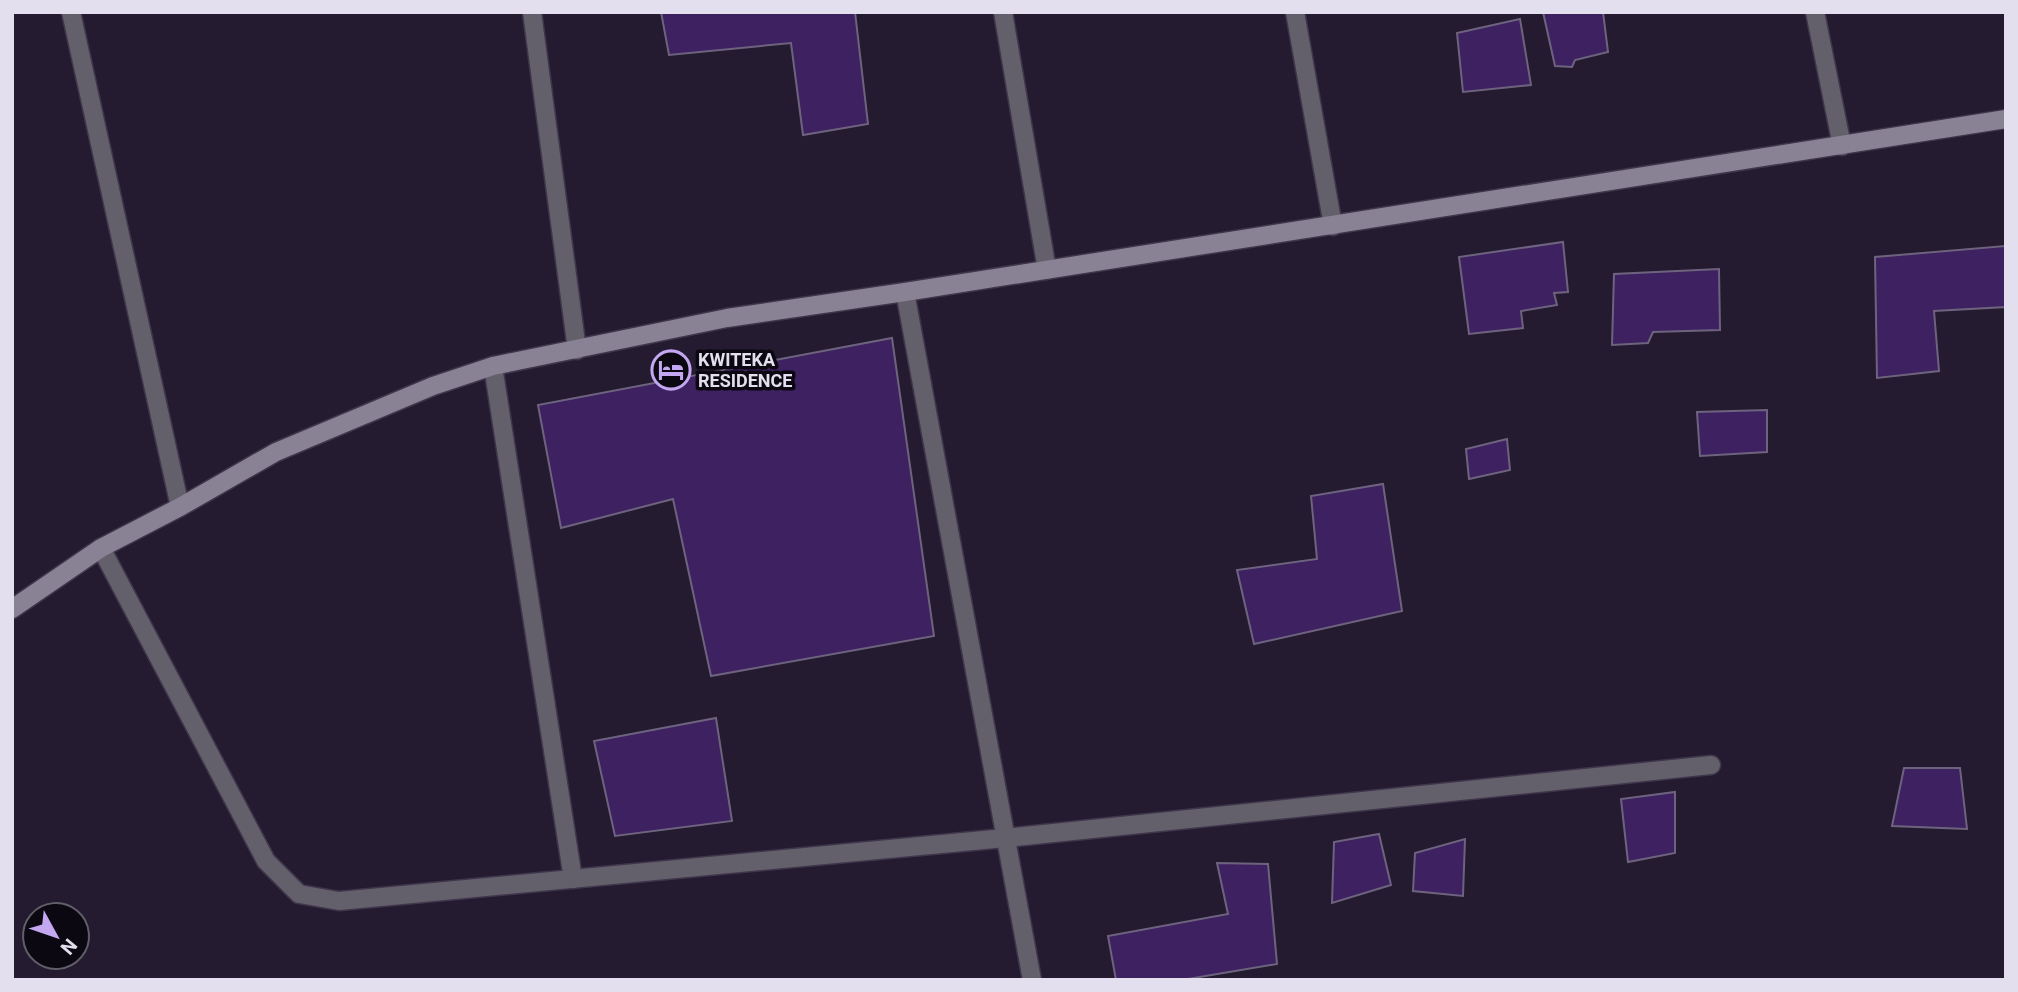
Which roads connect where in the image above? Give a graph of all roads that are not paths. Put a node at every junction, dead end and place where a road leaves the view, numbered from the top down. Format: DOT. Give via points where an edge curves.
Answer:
graph roads {
  1 [pos="71,12"];
  2 [pos="532,12"];
  3 [pos="1003,12"];
  4 [pos="1296,12"];
  5 [pos="1815,12"];
  6 [pos="2006,119"];
  7 [pos="1842,146"];
  8 [pos="1333,226"];
  9 [pos="1047,270"];
  10 [pos="905,292"];
  11 [pos="577,350"];
  12 [pos="493,366"];
  13 [pos="180,507"];
  14 [pos="101,548"];
  15 [pos="12,609"];
  16 [pos="1711,765"];
  17 [pos="1005,838"];
  18 [pos="573,879"];
  19 [pos="1032,980"];
  1 -- 13 [label="street"];
  2 -- 11 [label="street"];
  3 -- 9 [label="street"];
  4 -- 8 [label="street"];
  5 -- 7 [label="street"];
  6 -- 7 [label="main road"];
  7 -- 8 [label="main road"];
  8 -- 9 [label="main road"];
  9 -- 10 [label="main road"];
  10 -- 11 [label="main road" via="727,318"];
  10 -- 17 [label="street"];
  11 -- 12 [label="main road"];
  12 -- 13 [label="main road" via="382,406 276,452"];
  12 -- 18 [label="street"];
  13 -- 14 [label="main road"];
  14 -- 15 [label="main road"];
  14 -- 18 [label="street" via="266,861 299,894 339,901"];
  16 -- 17 [label="street"];
  17 -- 18 [label="street"];
  17 -- 19 [label="street"];
}
